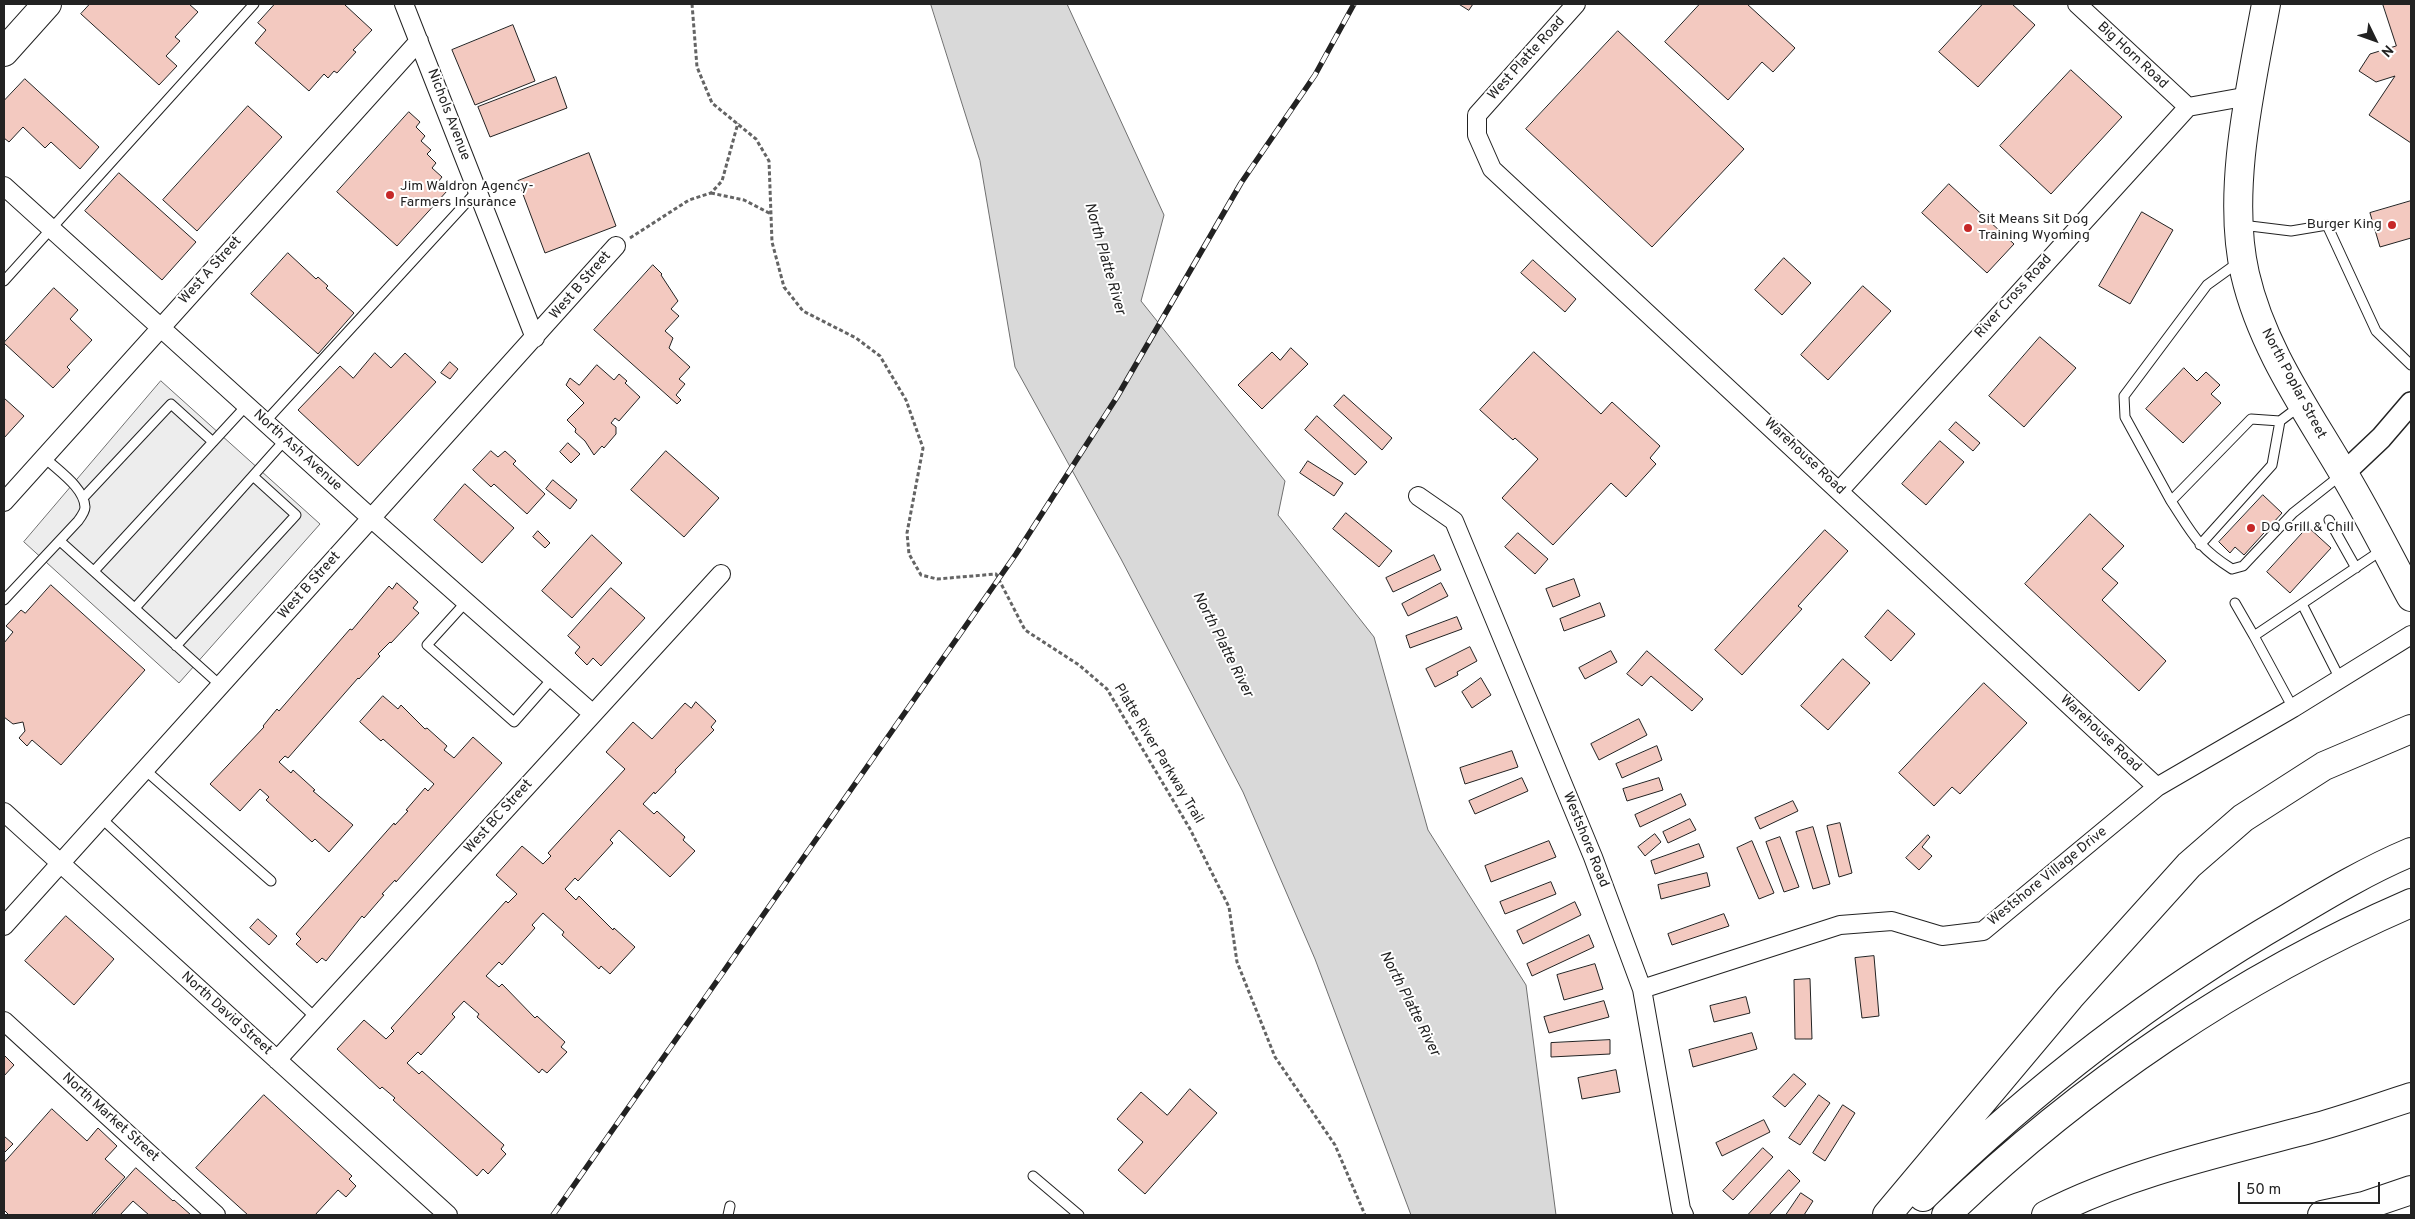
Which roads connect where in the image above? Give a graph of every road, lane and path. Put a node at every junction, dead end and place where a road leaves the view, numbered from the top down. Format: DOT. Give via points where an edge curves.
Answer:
graph roads {
  1 [pos="47,4"];
  2 [pos="254,4"];
  3 [pos="404,4"];
  4 [pos="692,4"];
  5 [pos="1576,4"];
  6 [pos="2077,4"];
  7 [pos="2266,4"];
  8 [pos="419,41"];
  9 [pos="4,52"];
  10 [pos="2249,96"];
  11 [pos="2188,107"];
  12 [pos="1477,114"];
  13 [pos="738,123"];
  14 [pos="4,186"];
  15 [pos="478,190"];
  16 [pos="711,193"];
  17 [pos="771,214"];
  18 [pos="2240,224"];
  19 [pos="51,228"];
  20 [pos="616,246"];
  21 [pos="2243,259"];
  22 [pos="4,281"];
  23 [pos="161,327"];
  24 [pos="535,338"];
  25 [pos="2411,365"];
  26 [pos="2411,403"];
  27 [pos="247,405"];
  28 [pos="2291,413"];
  29 [pos="265,422"];
  30 [pos="285,440"];
  31 [pos="213,442"];
  32 [pos="44,458"];
  33 [pos="2344,473"];
  34 [pos="253,476"];
  35 [pos="1840,490"];
  36 [pos="1418,496"];
  37 [pos="83,498"];
  38 [pos="2171,501"];
  39 [pos="4,502"];
  40 [pos="371,518"];
  41 [pos="2329,520"];
  42 [pos="60,541"];
  43 [pos="2200,545"];
  44 [pos="2385,548"];
  45 [pos="2356,568"];
  46 [pos="94,571"];
  47 [pos="721,574"];
  48 [pos="2411,596"];
  49 [pos="4,600"];
  50 [pos="466,602"];
  51 [pos="2235,603"];
  52 [pos="2302,604"];
  53 [pos="135,608"];
  54 [pos="2411,635"];
  55 [pos="2254,636"];
  56 [pos="176,646"];
  57 [pos="552,678"];
  58 [pos="2340,679"];
  59 [pos="220,685"];
  60 [pos="2293,708"];
  61 [pos="593,714"];
  62 [pos="2411,729"];
  63 [pos="144,769"];
  64 [pos="2157,787"];
  65 [pos="4,812"];
  66 [pos="100,817"];
  67 [pos="2403,856"];
  68 [pos="59,862"];
  69 [pos="271,881"];
  70 [pos="2411,903"];
  71 [pos="4,926"];
  72 [pos="1642,989"];
  73 [pos="316,1018"];
  74 [pos="4,1021"];
  75 [pos="277,1060"];
  76 [pos="2411,1097"];
  77 [pos="1033,1176"];
  78 [pos="2411,1190"];
  79 [pos="216,1215"];
  80 [pos="448,1215"];
  81 [pos="1078,1215"];
  82 [pos="1365,1215"];
  83 [pos="1684,1215"];
  84 [pos="1888,1215"];
  85 [pos="1904,1215"];
  86 [pos="1946,1215"];
  87 [pos="2046,1215"];
  88 [pos="2322,1215"];
  1 -- 9 [label="main road"];
  2 -- 19 [label="lane"];
  3 -- 8 [label="street, Nichols Avenue"];
  4 -- 13 [label="path, Platte River Parkway Trail" via="697,66 712,103"];
  5 -- 12 [label="street, West Platte Road"];
  6 -- 11 [label="street, Big Horn Road"];
  7 -- 10 [label="main road, North Poplar Street"];
  8 -- 15 [label="street, Nichols Avenue"];
  8 -- 23 [label="street, West A Street"];
  10 -- 11 [label="street"];
  10 -- 18 [label="main road, North Poplar Street" via="2240,173"];
  11 -- 35 [label="street, River Cross Road"];
  12 -- 35 [label="street, Warehouse Road" via="1476,136 1492,168"];
  13 -- 16 [label="path" via="722,181"];
  13 -- 17 [label="path, Platte River Parkway Trail" via="756,139 769,161"];
  14 -- 19 [label="street, North Ash Avenue"];
  15 -- 24 [label="street, Nichols Avenue"];
  15 -- 29 [label="lane"];
  16 -- 17 [label="path" via="744,200"];
  16 -- 20 [label="path" via="689,200"];
  17 -- 82 [label="path, Platte River Parkway Trail" via="772,242 784,286 803,311 856,338 880,356 906,400 924,448 907,533 909,554 921,575 937,579 996,574 1024,630 1079,665 1107,689 1190,829 1229,907 1237,962 1275,1057 1335,1145"];
  18 -- 21 [label="main road, North Poplar Street"];
  18 -- 25 [label="lane" via="2291,231 2327,225 2376,332"];
  19 -- 22 [label="lane"];
  19 -- 23 [label="street, North Ash Avenue"];
  20 -- 24 [label="street, West B Street"];
  21 -- 28 [label="main road, North Poplar Street" via="2259,320"];
  21 -- 38 [label="lane" via="2207,285 2124,396 2125,416"];
  23 -- 27 [label="street, North Ash Avenue"];
  23 -- 32 [label="street, West A Street"];
  24 -- 40 [label="street, West B Street"];
  26 -- 33 [label="street" via="2381,438"];
  27 -- 29 [label="street, North Ash Avenue"];
  27 -- 31 [label="lane"];
  28 -- 33 [label="main road, North Poplar Street"];
  28 -- 38 [label="lane" via="2251,419"];
  28 -- 43 [label="lane" via="2272,466"];
  29 -- 30 [label="street, North Ash Avenue"];
  30 -- 34 [label="lane"];
  30 -- 40 [label="street, North Ash Avenue"];
  31 -- 37 [label="lane" via="171,404"];
  31 -- 46 [label="lane"];
  32 -- 37 [label="lane"];
  32 -- 39 [label="street, West A Street"];
  33 -- 43 [label="lane" via="2293,513 2243,566 2232,569"];
  33 -- 44 [label="main road, North Poplar Street"];
  34 -- 53 [label="lane"];
  34 -- 56 [label="lane" via="296,515"];
  35 -- 64 [label="street, Warehouse Road"];
  36 -- 72 [label="street, Westshore Road" via="1454,521 1593,857"];
  37 -- 42 [label="lane" via="85,509"];
  38 -- 43 [label="lane"];
  40 -- 50 [label="street, North Ash Avenue"];
  40 -- 59 [label="street, West B Street"];
  41 -- 45 [label="lane"];
  42 -- 46 [label="lane"];
  42 -- 49 [label="lane"];
  44 -- 45 [label="lane"];
  44 -- 48 [label="main road, North Poplar Street"];
  45 -- 52 [label="lane"];
  46 -- 53 [label="lane"];
  47 -- 61 [label="street, West BC Street"];
  50 -- 57 [label="street, North Ash Avenue"];
  50 -- 57 [label="lane" via="427,645 514,722"];
  51 -- 55 [label="lane"];
  52 -- 55 [label="lane"];
  52 -- 58 [label="lane"];
  53 -- 56 [label="lane"];
  54 -- 58 [label="street, Westshore Village Drive"];
  55 -- 60 [label="lane"];
  56 -- 59 [label="lane"];
  57 -- 61 [label="street, North Ash Avenue"];
  58 -- 60 [label="street, Westshore Village Drive"];
  59 -- 63 [label="street, West B Street"];
  60 -- 64 [label="street, Westshore Village Drive"];
  61 -- 73 [label="street, West BC Street"];
  62 -- 84 [label="main road" via="2318,770 2243,818 2189,865 2070,997"];
  63 -- 66 [label="street, West B Street"];
  63 -- 69 [label="lane"];
  64 -- 72 [label="street, Westshore Village Drive" via="1983,931 1942,936 1892,921 1840,925"];
  65 -- 68 [label="street, North David Street"];
  66 -- 68 [label="street, West B Street"];
  66 -- 73 [label="lane"];
  67 -- 85 [label="main road" via="2334,891 2240,946 2128,1021 2042,1088"];
  68 -- 71 [label="street, West B Street"];
  68 -- 75 [label="street, North David Street"];
  70 -- 86 [label="main road" via="2292,961 2164,1040 2083,1097 2024,1144"];
  72 -- 83 [label="street, Westshore Road"];
  73 -- 75 [label="street, West BC Street"];
  74 -- 79 [label="street, North Market Street"];
  75 -- 80 [label="street, North David Street"];
  76 -- 87 [label="main road" via="2135,1177"];
  77 -- 81 [label="lane"];
  78 -- 88 [label="main road" via="2364,1206"];
}
